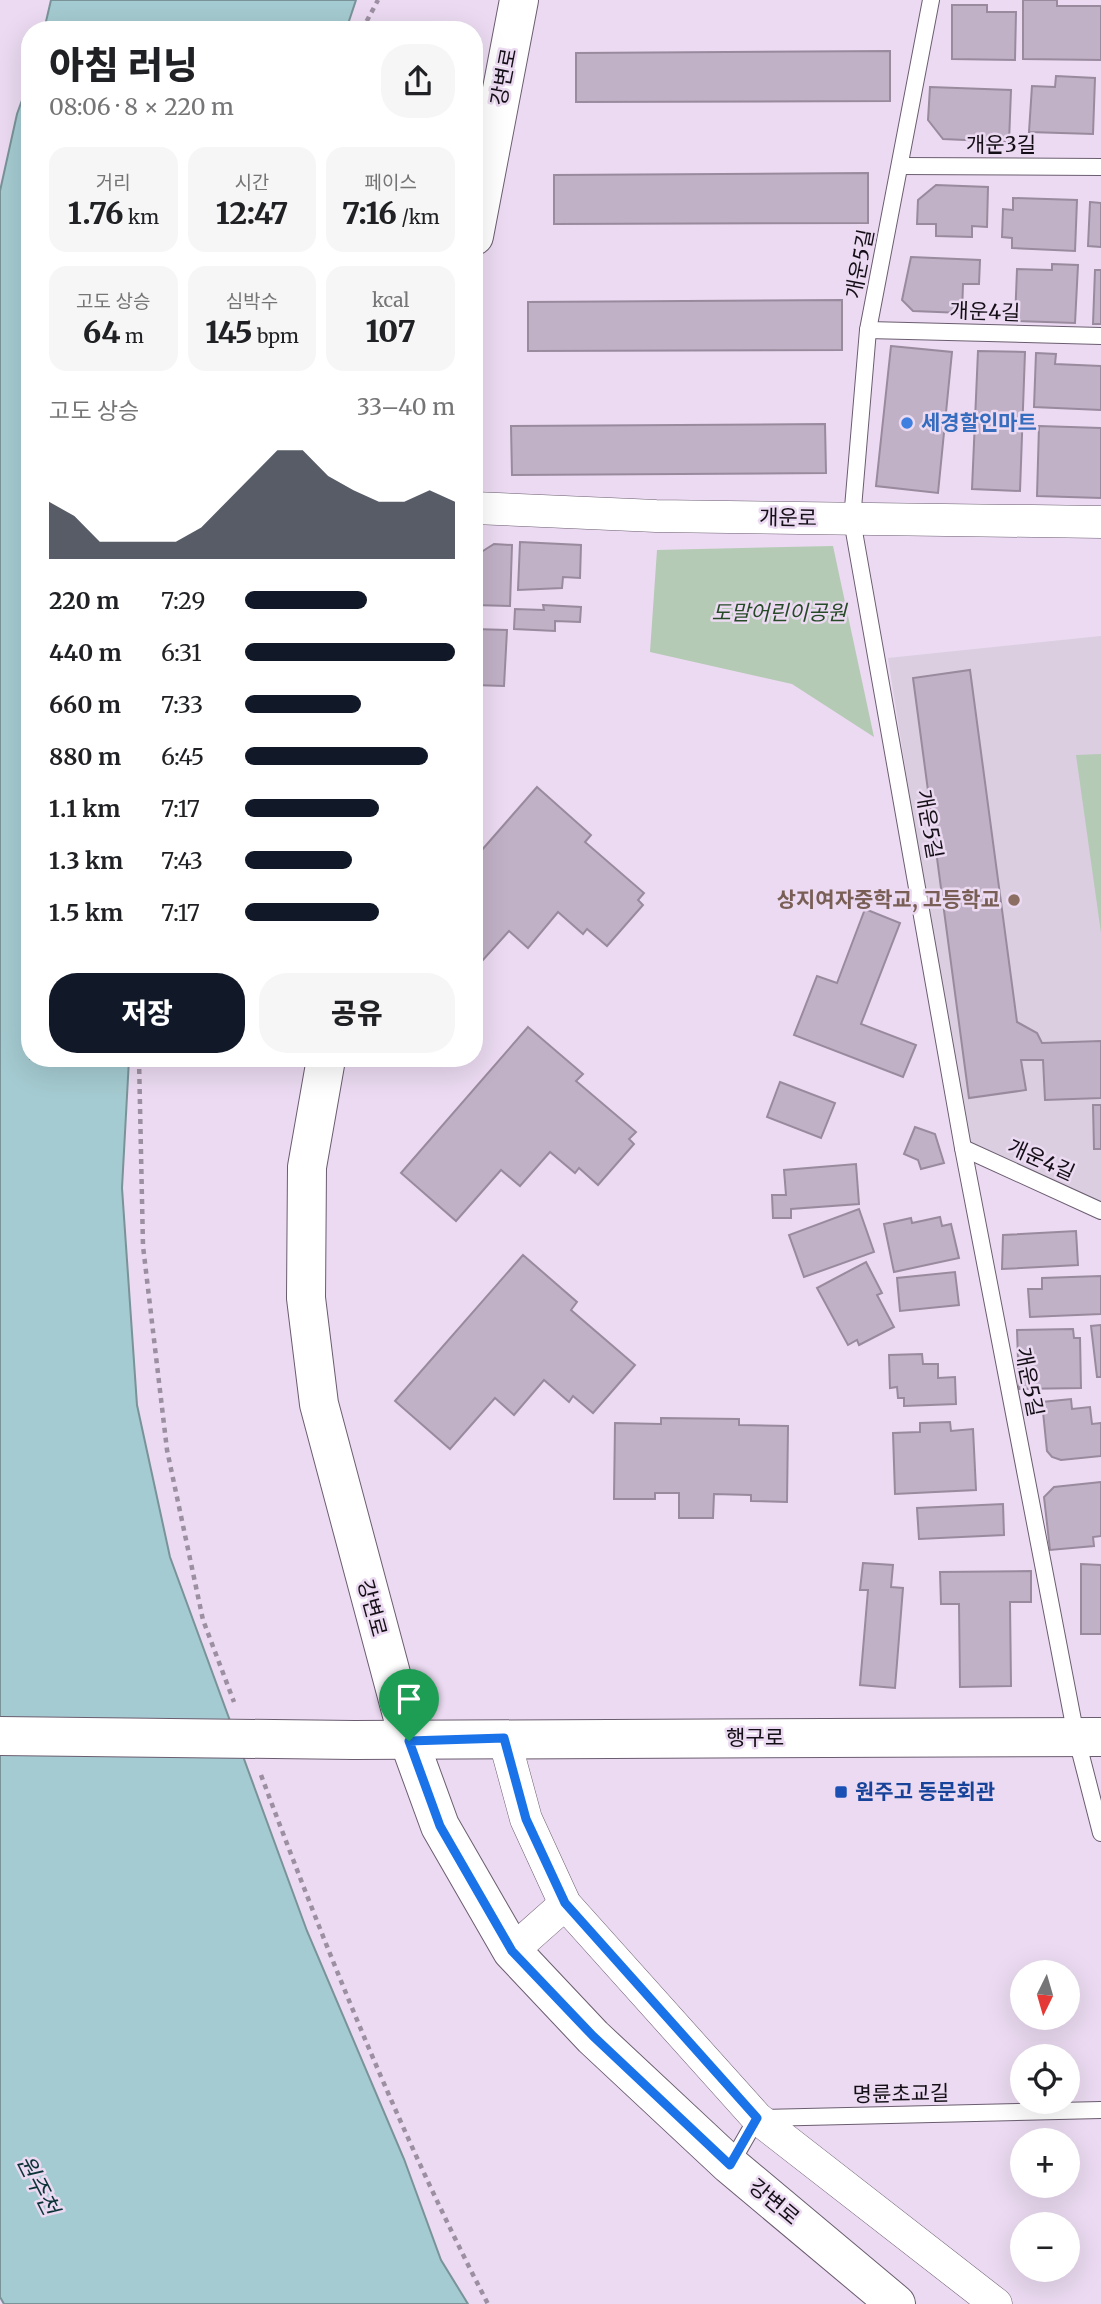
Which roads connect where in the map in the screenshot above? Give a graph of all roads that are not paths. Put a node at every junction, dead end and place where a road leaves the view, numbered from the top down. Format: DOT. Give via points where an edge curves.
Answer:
graph roads {
  1 [pos="519,0"];
  2 [pos="931,0"];
  3 [pos="900,166"];
  4 [pos="1101,167"];
  5 [pos="483,189"];
  6 [pos="868,330"];
  7 [pos="1101,336"];
  8 [pos="483,508"];
  9 [pos="852,520"];
  10 [pos="1101,522"];
  11 [pos="325,1067"];
  12 [pos="963,1148"];
  13 [pos="1099,1214"];
  14 [pos="0,1736"];
  15 [pos="1088,1736"];
  16 [pos="504,1738"];
  17 [pos="409,1741"];
  18 [pos="1101,1833"];
  19 [pos="565,1903"];
  20 [pos="512,1951"];
  21 [pos="1101,2110"];
  22 [pos="757,2118"];
  23 [pos="730,2165"];
  24 [pos="896,2304"];
  25 [pos="996,2304"];
  1 -- 5 [label="street, 강변로"];
  2 -- 3 [label="lane, 개운5길"];
  3 -- 4 [label="lane, 개운3길"];
  3 -- 6 [label="lane, 개운5길"];
  6 -- 7 [label="lane, 개운4길"];
  6 -- 9 [label="lane, 개운5길"];
  8 -- 9 [label="street, 개운로"];
  9 -- 10 [label="street, 개운로"];
  9 -- 12 [label="lane, 개운5길"];
  11 -- 17 [label="street, 강변로" via="307,1167 306,1298 319,1404"];
  12 -- 13 [label="lane, 개운4길"];
  12 -- 15 [label="lane, 개운5길"];
  14 -- 17 [label="street, 행구로, bridge"];
  15 -- 16 [label="street, 행구로"];
  15 -- 18 [label="lane, 개운5길"];
  16 -- 17 [label="street, 행구로"];
  16 -- 19 [label="street" via="526,1819"];
  17 -- 20 [label="street, 강변로" via="440,1826"];
  19 -- 20 [label="street"];
  19 -- 22 [label="street"];
  20 -- 23 [label="street, 강변로" via="593,2036"];
  21 -- 22 [label="lane, 명륜초교길"];
  22 -- 23 [label="lane"];
  22 -- 25 [label="street"];
  23 -- 24 [label="street, 강변로"];
}
